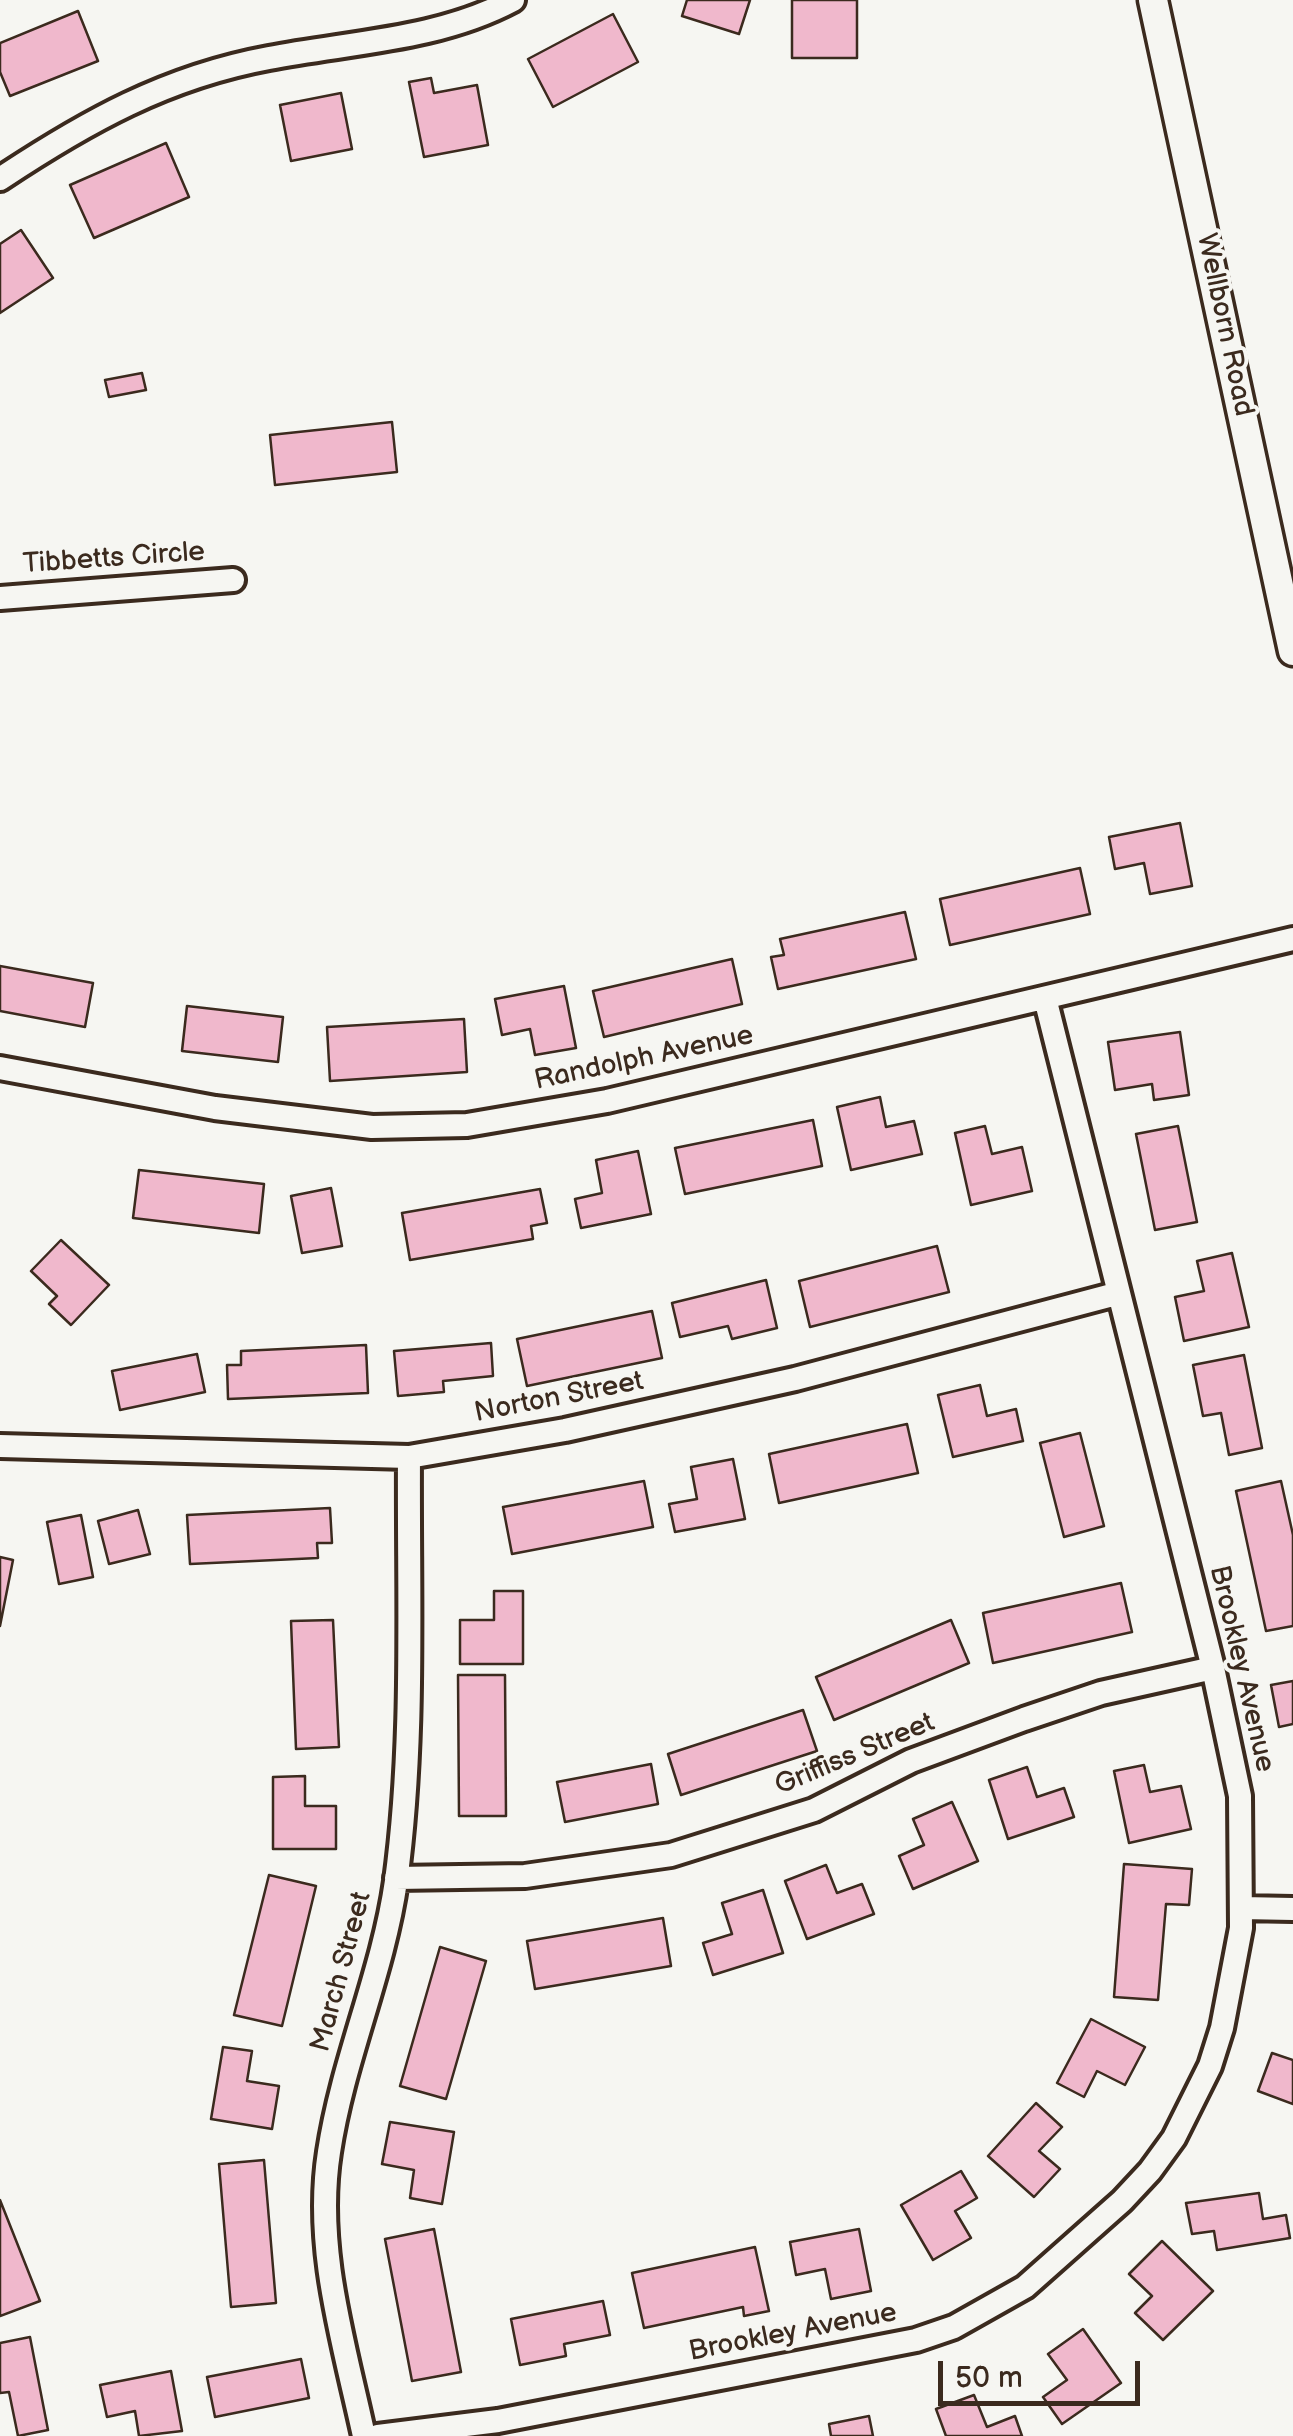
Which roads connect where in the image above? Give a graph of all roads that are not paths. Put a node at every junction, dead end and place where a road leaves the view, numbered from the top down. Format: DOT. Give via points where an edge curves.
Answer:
graph roads {
  1 [pos="514,0"];
  2 [pos="1153,0"];
  3 [pos="0,180"];
  4 [pos="233,580"];
  5 [pos="0,598"];
  6 [pos="1293,650"];
  7 [pos="1293,939"];
  8 [pos="1044,998"];
  9 [pos="0,1068"];
  10 [pos="1116,1294"];
  11 [pos="0,1446"];
  12 [pos="409,1457"];
  13 [pos="1212,1668"];
  14 [pos="396,1878"];
  15 [pos="1242,1908"];
  16 [pos="1293,1909"];
  17 [pos="364,2436"];
  18 [pos="378,2436"];
  1 -- 3 [label="street" via="436,29 268,58 182,81 106,112"];
  2 -- 6 [label="street, Wellborn Road"];
  4 -- 5 [label="street, Tibbetts Circle"];
  7 -- 8 [label="street, Randolph Avenue"];
  8 -- 9 [label="street, Randolph Avenue" via="607,1101 466,1126 372,1127 215,1108"];
  8 -- 10 [label="street, Brookley Avenue"];
  10 -- 12 [label="street, Norton Street" via="795,1379"];
  10 -- 13 [label="street, Brookley Avenue"];
  11 -- 12 [label="street, Norton Street"];
  12 -- 14 [label="street, March Street" via="406,1731"];
  13 -- 14 [label="street, Griffiss Street" via="1100,1693 1024,1719 911,1761 814,1810 671,1855 525,1876"];
  13 -- 15 [label="street, Brookley Avenue" via="1240,1796"];
  14 -- 17 [label="street, March Street" via="388,1934 339,2100 324,2210 330,2281"];
  15 -- 16 [label="street"];
  15 -- 18 [label="street, Brookley Avenue" via="1222,2028 1174,2138 1122,2201 1056,2262 990,2310 916,2340 498,2421"];
}
